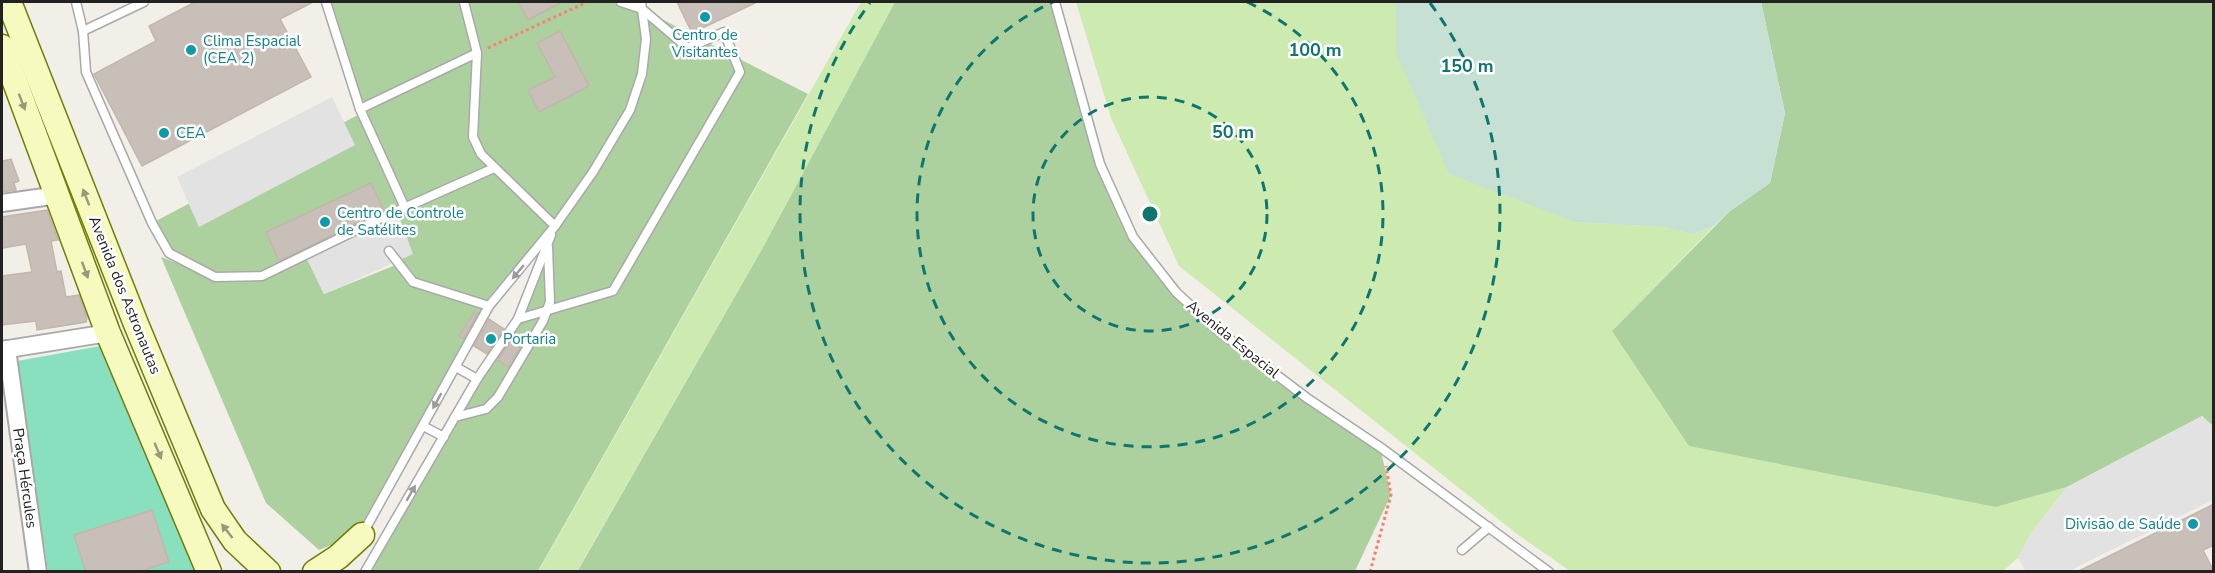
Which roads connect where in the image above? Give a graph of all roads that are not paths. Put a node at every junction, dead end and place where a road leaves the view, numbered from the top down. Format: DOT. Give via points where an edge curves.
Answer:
graph roads {
  1 [pos="9,2"];
  2 [pos="76,2"];
  3 [pos="144,2"];
  4 [pos="326,2"];
  5 [pos="464,2"];
  6 [pos="621,2"];
  7 [pos="1055,2"];
  8 [pos="642,5"];
  9 [pos="84,31"];
  10 [pos="2,47"];
  11 [pos="477,53"];
  12 [pos="360,109"];
  13 [pos="494,168"];
  14 [pos="58,195"];
  15 [pos="2,203"];
  16 [pos="405,208"];
  17 [pos="555,226"];
  18 [pos="548,245"];
  19 [pos="389,251"];
  20 [pos="489,306"];
  21 [pos="547,311"];
  22 [pos="518,319"];
  23 [pos="108,333"];
  24 [pos="4,349"];
  25 [pos="456,367"];
  26 [pos="477,380"];
  27 [pos="455,417"];
  28 [pos="423,426"];
  29 [pos="444,437"];
  30 [pos="1489,527"];
  31 [pos="362,535"];
  32 [pos="1462,550"];
  33 [pos="346,562"];
  34 [pos="38,572"];
  35 [pos="208,572"];
  36 [pos="268,572"];
  37 [pos="315,572"];
  38 [pos="365,572"];
  39 [pos="1549,572"];
  36 -- 1 [label="main road, Avenida dos Astronautas, one-way" via="235,541 213,509"];
  2 -- 9 [label="lane"];
  3 -- 9 [label="lane"];
  4 -- 12 [label="lane"];
  5 -- 11 [label="lane"];
  6 -- 8 [label="lane"];
  7 -- 30 [label="lane, Avenida Espacial" via="1101,164 1132,237 1176,292 1216,329 1307,398"];
  8 -- 17 [label="lane" via="646,39 642,74 630,110"];
  8 -- 21 [label="lane" via="688,48 724,32 740,72 613,291"];
  9 -- 16 [label="lane" via="86,72 169,253 214,277 262,276"];
  10 -- 14 [label="main road, Avenida dos Astronautas, one-way"];
  11 -- 12 [label="lane"];
  11 -- 13 [label="lane" via="473,136 481,154"];
  12 -- 16 [label="lane"];
  13 -- 16 [label="lane"];
  13 -- 17 [label="lane"];
  14 -- 15 [label="street"];
  14 -- 23 [label="main road, Avenida dos Astronautas, one-way"];
  17 -- 18 [label="lane"];
  17 -- 20 [label="lane, one-way"];
  18 -- 21 [label="lane"];
  18 -- 22 [label="lane"];
  19 -- 20 [label="lane" via="413,282"];
  20 -- 25 [label="lane"];
  21 -- 22 [label="lane"];
  21 -- 27 [label="lane" via="498,397 486,409"];
  22 -- 26 [label="lane"];
  23 -- 24 [label="street"];
  23 -- 35 [label="main road, Avenida dos Astronautas, one-way"];
  24 -- 34 [label="street, Praça Hércules"];
  25 -- 26 [label="lane"];
  25 -- 28 [label="lane, one-way"];
  26 -- 27 [label="lane"];
  27 -- 29 [label="lane"];
  28 -- 29 [label="lane"];
  28 -- 31 [label="lane"];
  38 -- 29 [label="lane, one-way"];
  30 -- 32 [label="lane"];
  30 -- 39 [label="lane, Avenida Espacial"];
  31 -- 33 [label="lane"];
  31 -- 37 [label="main road"];
}
